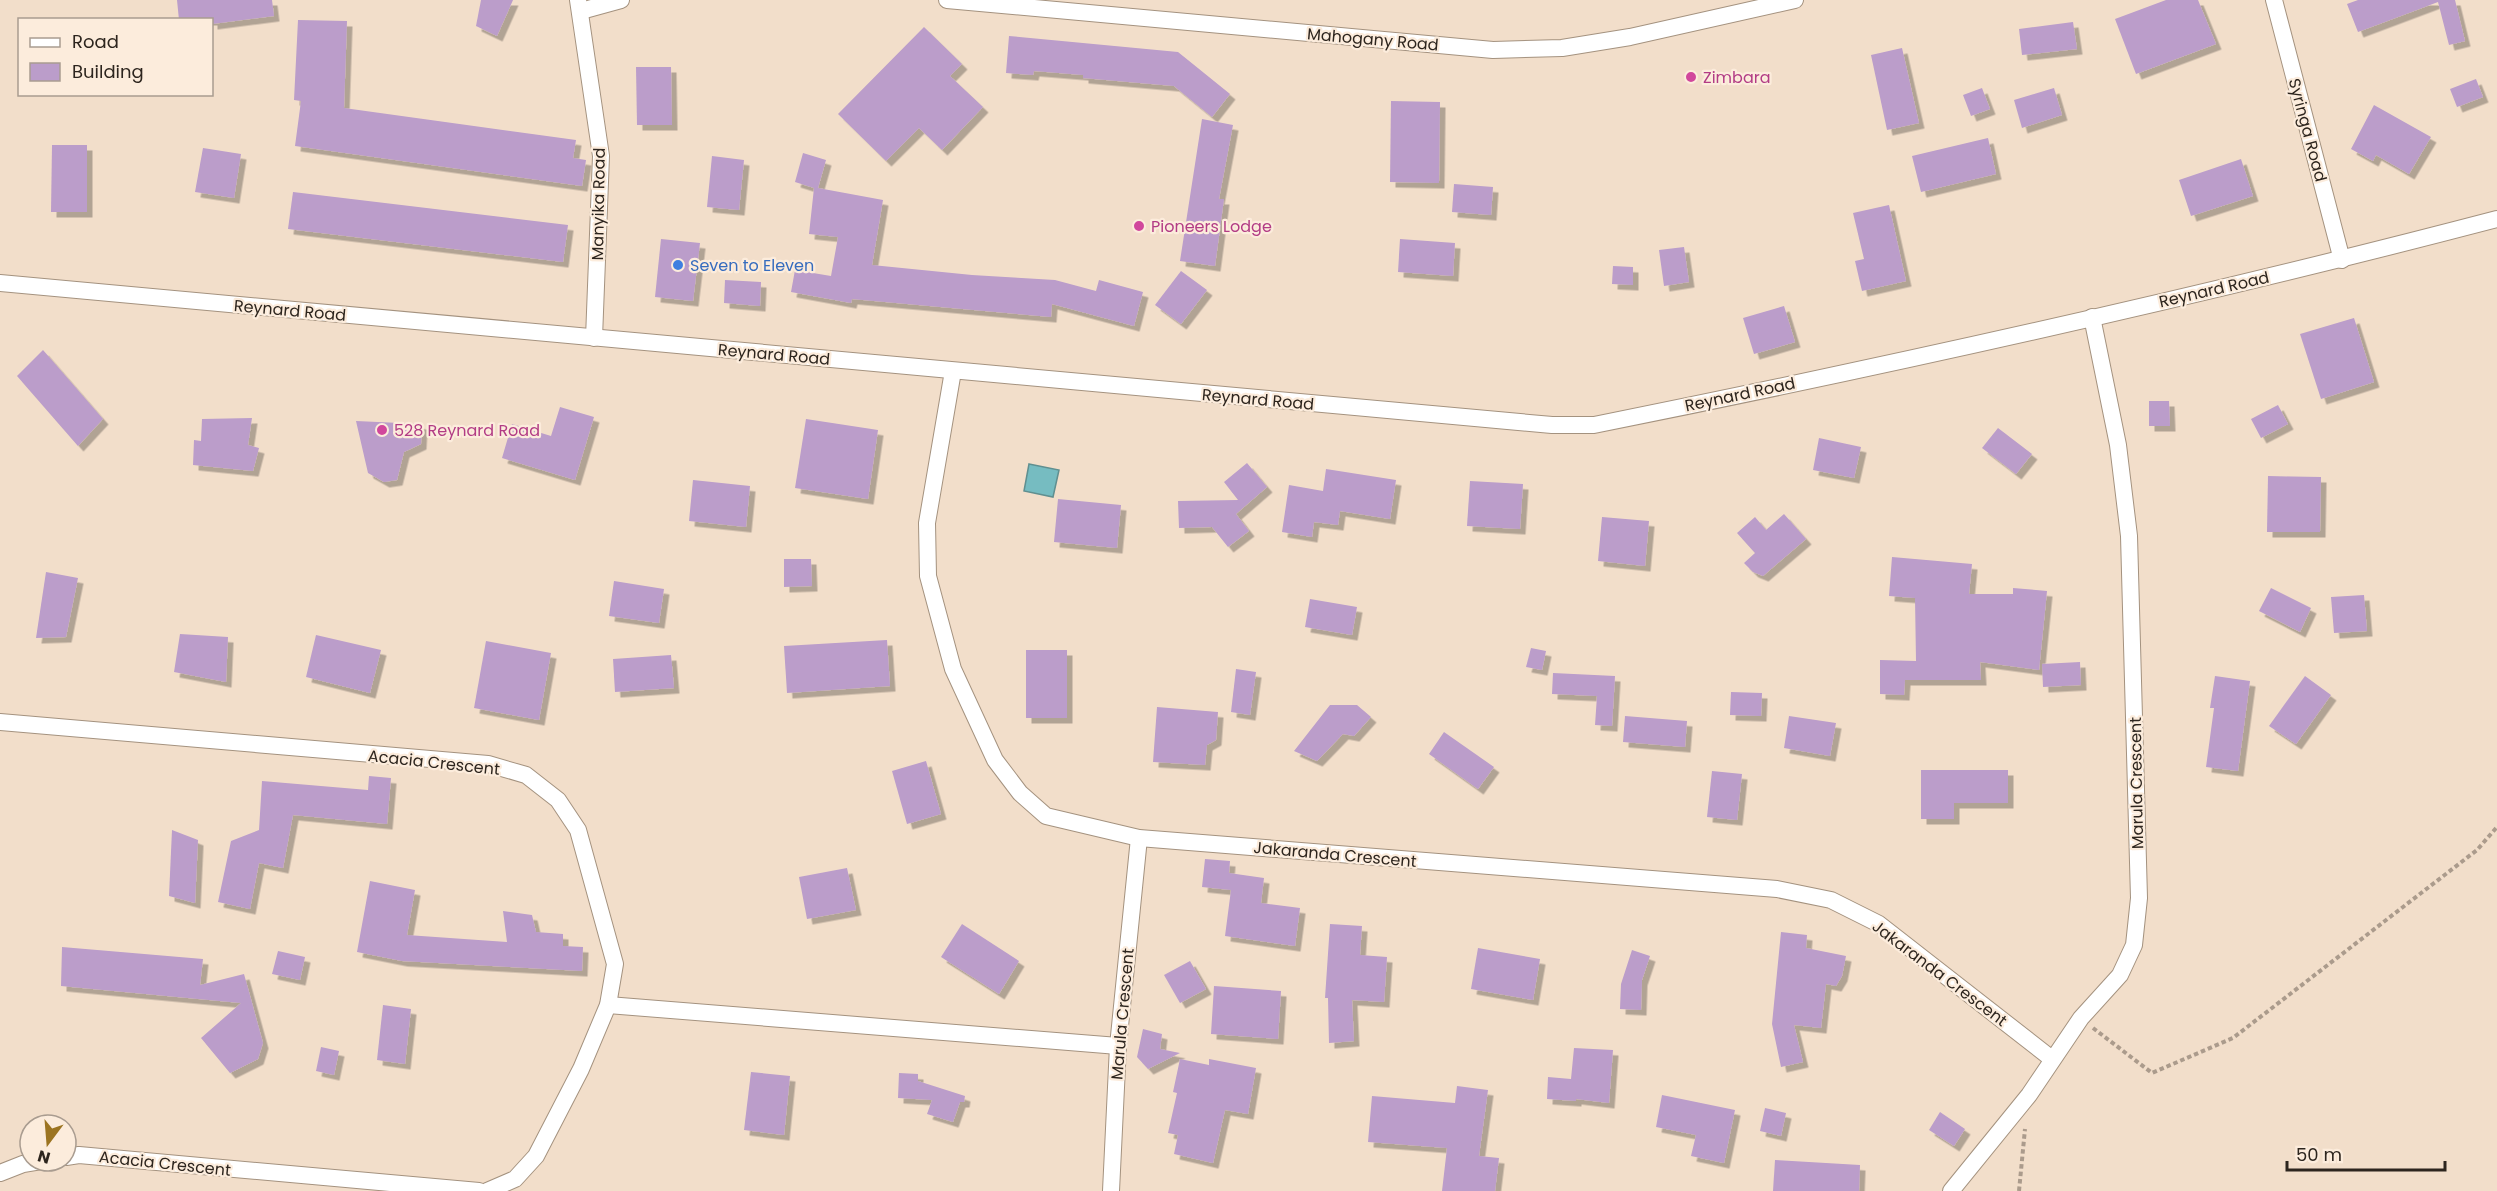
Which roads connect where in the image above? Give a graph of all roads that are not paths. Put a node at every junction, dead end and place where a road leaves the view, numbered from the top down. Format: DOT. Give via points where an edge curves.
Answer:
graph roads {
  1 [pos="621,0"];
  2 [pos="947,0"];
  3 [pos="1796,0"];
  4 [pos="2274,0"];
  5 [pos="580,6"];
  6 [pos="2497,219"];
  7 [pos="2342,260"];
  8 [pos="0,283"];
  9 [pos="2092,317"];
  10 [pos="594,338"];
  11 [pos="953,371"];
  12 [pos="0,722"];
  13 [pos="1139,838"];
  14 [pos="608,1005"];
  15 [pos="1118,1046"];
  16 [pos="2052,1059"];
  17 [pos="78,1155"];
  18 [pos="18,1166"];
  19 [pos="0,1173"];
  20 [pos="478,1191"];
  21 [pos="487,1191"];
  22 [pos="1111,1191"];
  23 [pos="1951,1191"];
  1 -- 5 [label="street"];
  2 -- 3 [label="street, Mahogany Road" via="1493,50 1562,48 1630,37"];
  4 -- 7 [label="street, Syringa Road"];
  5 -- 10 [label="street, Manyika Road" via="601,156"];
  6 -- 7 [label="street, Reynard Road"];
  7 -- 9 [label="street, Reynard Road"];
  8 -- 10 [label="street, Reynard Road"];
  9 -- 11 [label="street, Reynard Road" via="1594,425 1552,425"];
  9 -- 16 [label="street, Marula Crescent" via="2118,445 2129,536 2139,898 2134,945 2120,975 2081,1018"];
  10 -- 11 [label="street, Reynard Road"];
  11 -- 13 [label="street, Jakaranda Crescent" via="927,523 928,576 953,669 995,760 1020,793 1046,816"];
  12 -- 14 [label="street, Acacia Crescent" via="488,764 526,775 558,800 578,830 615,964"];
  13 -- 15 [label="street, Marula Crescent"];
  13 -- 16 [label="street, Jakaranda Crescent" via="1777,889 1832,900 1879,924"];
  14 -- 15 [label="street"];
  14 -- 21 [label="street, Acacia Crescent" via="581,1070 536,1156 515,1179"];
  15 -- 22 [label="street, Marula Crescent"];
  16 -- 23 [label="street, Marula Crescent" via="2029,1095"];
  17 -- 20 [label="street, Acacia Crescent"];
  18 -- 19 [label="street"];
}
